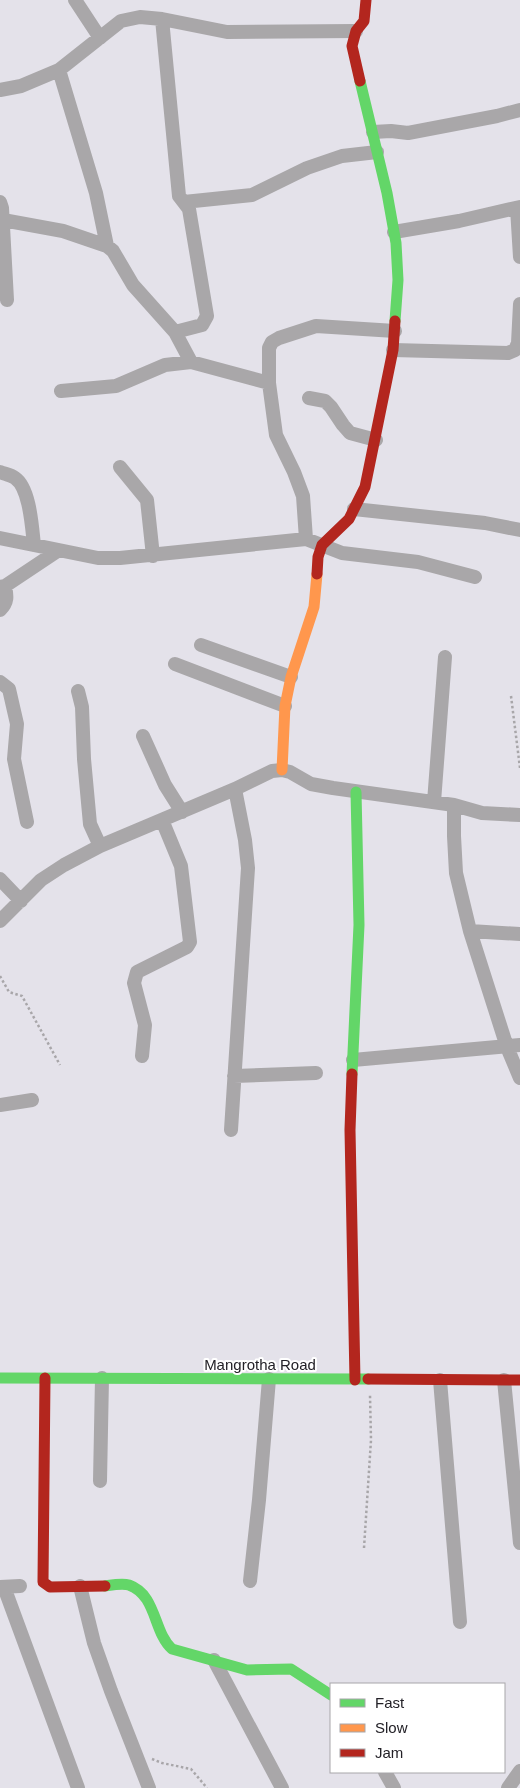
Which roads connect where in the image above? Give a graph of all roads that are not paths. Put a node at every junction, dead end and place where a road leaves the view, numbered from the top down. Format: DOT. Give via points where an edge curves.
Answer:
graph roads {
  1 [pos="75,0"];
  2 [pos="366,0"];
  3 [pos="162,19"];
  4 [pos="356,31"];
  5 [pos="100,38"];
  6 [pos="59,70"];
  7 [pos="0,90"];
  8 [pos="520,110"];
  9 [pos="373,132"];
  10 [pos="378,152"];
  11 [pos="0,202"];
  12 [pos="184,202"];
  13 [pos="518,208"];
  14 [pos="3,220"];
  15 [pos="394,232"];
  16 [pos="107,246"];
  17 [pos="520,257"];
  18 [pos="7,300"];
  19 [pos="520,304"];
  20 [pos="395,330"];
  21 [pos="175,332"];
  22 [pos="393,350"];
  23 [pos="191,362"];
  24 [pos="268,383"];
  25 [pos="61,391"];
  26 [pos="309,398"];
  27 [pos="376,440"];
  28 [pos="120,467"];
  29 [pos="0,472"];
  30 [pos="354,509"];
  31 [pos="520,530"];
  32 [pos="0,538"];
  33 [pos="306,539"];
  34 [pos="34,545"];
  35 [pos="322,545"];
  36 [pos="59,550"];
  37 [pos="153,556"];
  38 [pos="475,577"];
  39 [pos="2,586"];
  40 [pos="0,610"];
  41 [pos="201,645"];
  42 [pos="445,657"];
  43 [pos="175,664"];
  44 [pos="291,677"];
  45 [pos="0,682"];
  46 [pos="78,691"];
  47 [pos="285,706"];
  48 [pos="144,736"];
  49 [pos="282,770"];
  50 [pos="235,789"];
  51 [pos="356,792"];
  52 [pos="434,802"];
  53 [pos="454,805"];
  54 [pos="182,812"];
  55 [pos="520,814"];
  56 [pos="162,820"];
  57 [pos="27,822"];
  58 [pos="100,846"];
  59 [pos="0,879"];
  60 [pos="21,901"];
  61 [pos="0,922"];
  62 [pos="470,931"];
  63 [pos="520,934"];
  64 [pos="514,1046"];
  65 [pos="142,1056"];
  66 [pos="353,1060"];
  67 [pos="316,1073"];
  68 [pos="234,1076"];
  69 [pos="520,1078"];
  70 [pos="32,1100"];
  71 [pos="0,1105"];
  72 [pos="231,1130"];
  73 [pos="0,1378"];
  74 [pos="45,1378"];
  75 [pos="102,1378"];
  76 [pos="269,1379"];
  77 [pos="355,1380"];
  78 [pos="440,1380"];
  79 [pos="504,1380"];
  80 [pos="520,1380"];
  81 [pos="100,1481"];
  82 [pos="520,1543"];
  83 [pos="250,1581"];
  84 [pos="20,1586"];
  85 [pos="80,1586"];
  86 [pos="2,1587"];
  87 [pos="460,1622"];
  88 [pos="214,1660"];
  89 [pos="330,1694"];
  90 [pos="520,1772"];
  91 [pos="386,1773"];
  92 [pos="78,1788"];
  93 [pos="149,1788"];
  94 [pos="282,1788"];
  95 [pos="394,1788"];
  96 [pos="508,1788"];
  1 -- 5 [label="street"];
  2 -- 4 [label="street" via="364,21"];
  3 -- 4 [label="street" via="227,32"];
  3 -- 5 [label="street" via="140,17 121,21"];
  3 -- 12 [label="street" via="179,196"];
  4 -- 9 [label="street" via="352,46"];
  5 -- 6 [label="street"];
  6 -- 7 [label="street" via="21,86"];
  6 -- 16 [label="street" via="96,193"];
  8 -- 9 [label="street" via="408,132"];
  9 -- 10 [label="street"];
  10 -- 12 [label="street" via="342,156 306,168 252,195"];
  10 -- 15 [label="street"];
  11 -- 14 [label="street"];
  12 -- 21 [label="street" via="189,209 207,316 202,325"];
  13 -- 15 [label="street"];
  13 -- 17 [label="street"];
  14 -- 16 [label="street" via="62,230"];
  14 -- 18 [label="street"];
  15 -- 20 [label="street" via="398,280"];
  16 -- 21 [label="street" via="114,250 133,285"];
  19 -- 22 [label="street" via="518,343 515,350 508,353"];
  20 -- 22 [label="street"];
  20 -- 24 [label="street" via="316,326 279,338 268,348"];
  21 -- 23 [label="street"];
  22 -- 27 [label="street"];
  23 -- 24 [label="street"];
  23 -- 25 [label="street" via="165,365 116,386"];
  24 -- 33 [label="street" via="276,435 303,496"];
  26 -- 27 [label="street" via="325,401 350,433"];
  27 -- 30 [label="street" via="365,487"];
  28 -- 37 [label="street" via="147,500"];
  29 -- 34 [label="street" via="15,478 22,486 30,510"];
  30 -- 31 [label="street" via="485,523"];
  30 -- 35 [label="street" via="350,519"];
  32 -- 34 [label="street"];
  33 -- 35 [label="street"];
  33 -- 37 [label="street"];
  34 -- 36 [label="street"];
  35 -- 38 [label="street" via="342,553 418,562"];
  35 -- 44 [label="street" via="314,607"];
  36 -- 37 [label="street" via="98,558"];
  36 -- 39 [label="street"];
  39 -- 40 [label="street" via="7,598"];
  41 -- 44 [label="street"];
  42 -- 52 [label="street"];
  43 -- 47 [label="street"];
  44 -- 47 [label="street"];
  45 -- 57 [label="street" via="9,689 17,724 14,759"];
  46 -- 58 [label="street" via="82,707 90,824"];
  47 -- 49 [label="street"];
  48 -- 54 [label="street" via="164,785"];
  49 -- 50 [label="street"];
  49 -- 51 [label="street" via="311,784"];
  50 -- 54 [label="street"];
  50 -- 68 [label="street" via="248,868"];
  51 -- 52 [label="street"];
  51 -- 66 [label="street" via="359,926"];
  52 -- 53 [label="street"];
  53 -- 55 [label="street" via="482,813"];
  53 -- 62 [label="street" via="456,873"];
  54 -- 56 [label="street"];
  56 -- 58 [label="street"];
  56 -- 65 [label="street" via="181,866 190,942 188,947 137,972 134,983 144,1025"];
  58 -- 60 [label="street" via="42,880"];
  59 -- 60 [label="street"];
  60 -- 61 [label="street"];
  62 -- 63 [label="street"];
  62 -- 64 [label="street"];
  64 -- 66 [label="street"];
  64 -- 69 [label="street"];
  66 -- 77 [label="street" via="350,1130"];
  67 -- 68 [label="street"];
  68 -- 72 [label="street"];
  70 -- 71 [label="street"];
  73 -- 74 [label="street, Mangrotha Road"];
  74 -- 75 [label="street, Mangrotha Road"];
  74 -- 85 [label="street" via="42,1574 50,1587"];
  75 -- 76 [label="street, Mangrotha Road"];
  75 -- 81 [label="street"];
  76 -- 77 [label="street, Mangrotha Road"];
  76 -- 83 [label="street"];
  77 -- 78 [label="street, Mangrotha Road"];
  78 -- 79 [label="street, Mangrotha Road"];
  78 -- 87 [label="street"];
  79 -- 80 [label="street, Mangrotha Road"];
  79 -- 82 [label="street"];
  84 -- 86 [label="street"];
  85 -- 88 [label="street" via="128,1585 142,1594 154,1612 165,1643"];
  85 -- 93 [label="street" via="94,1642"];
  86 -- 92 [label="street"];
  88 -- 89 [label="street" via="248,1670 291,1669"];
  88 -- 94 [label="street"];
  90 -- 96 [label="street"];
  91 -- 95 [label="street"];
}
